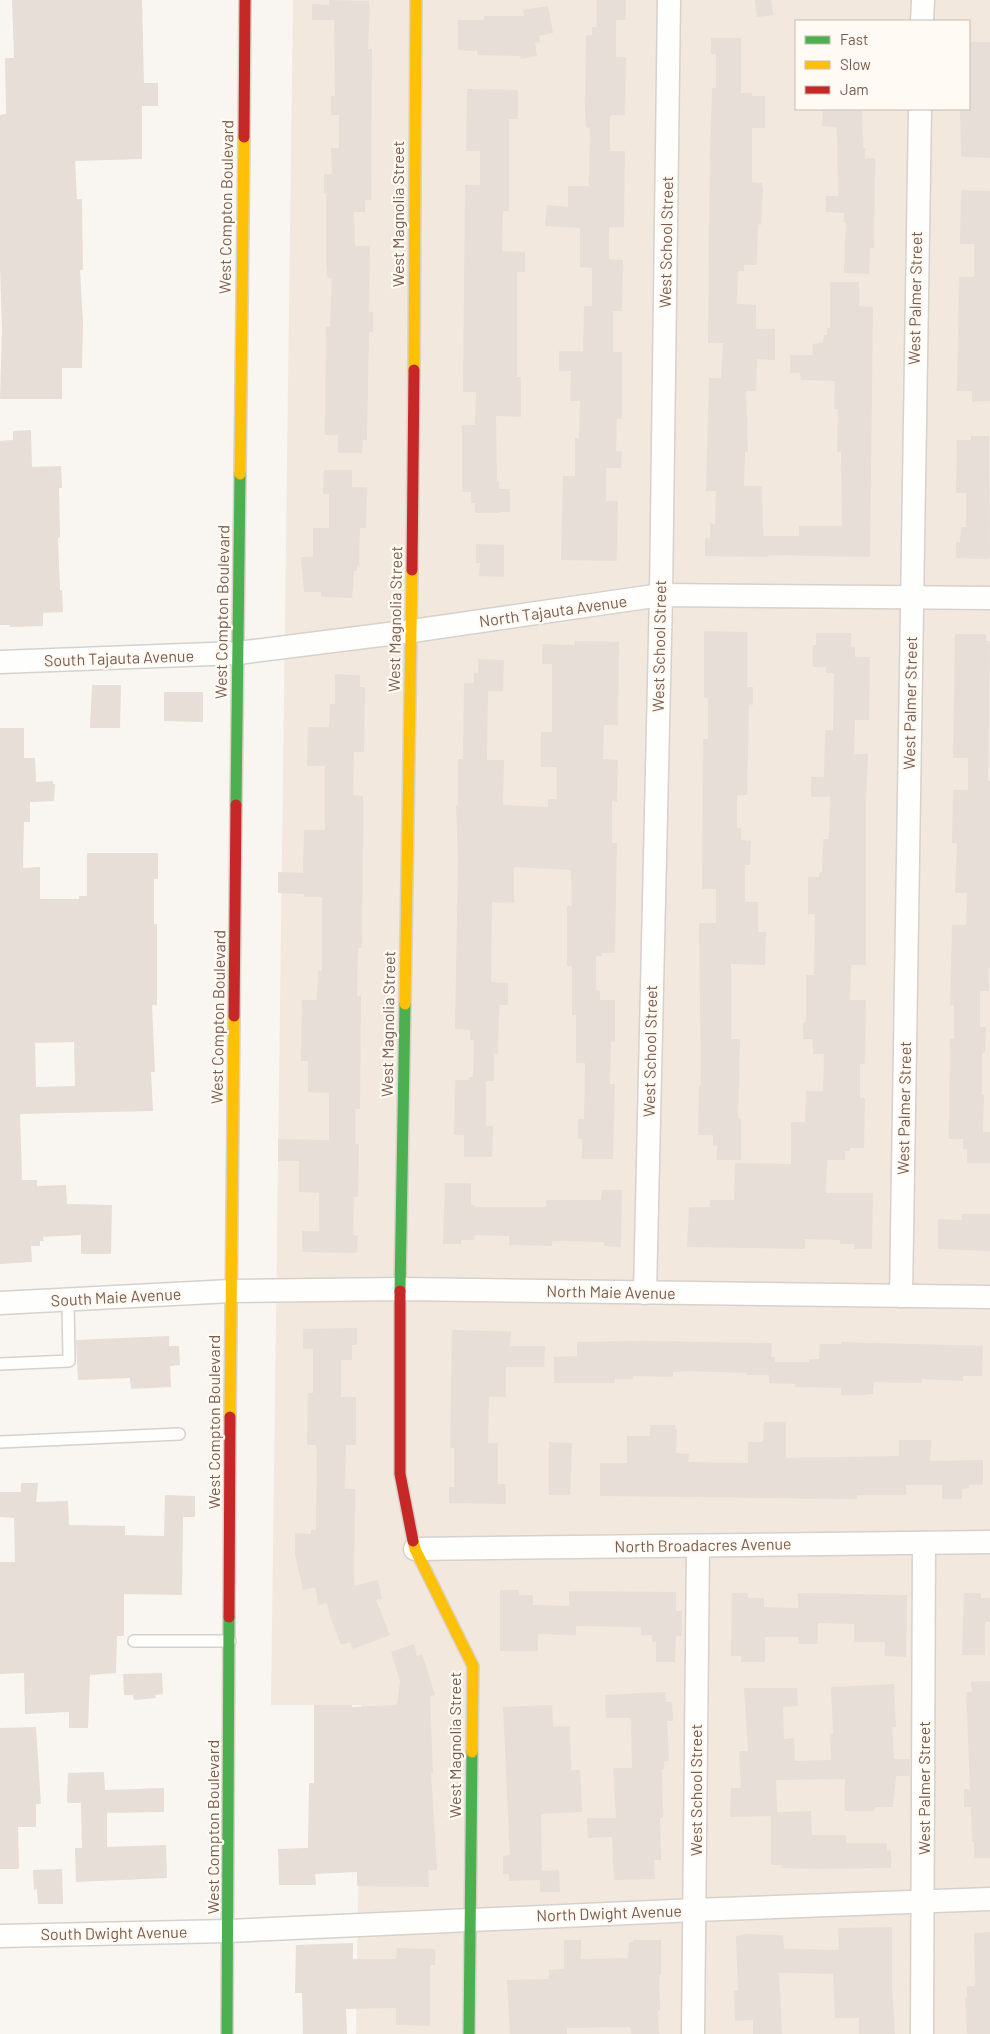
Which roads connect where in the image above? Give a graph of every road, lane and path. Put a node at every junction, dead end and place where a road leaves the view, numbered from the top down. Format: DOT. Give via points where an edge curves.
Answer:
graph roads {
  1 [pos="245,0"];
  2 [pos="416,0"];
  3 [pos="669,0"];
  4 [pos="923,0"];
  5 [pos="922,20"];
  6 [pos="920,110"];
  7 [pos="661,595"];
  8 [pos="911,597"];
  9 [pos="990,598"];
  10 [pos="412,631"];
  11 [pos="238,653"];
  12 [pos="0,662"];
  13 [pos="400,1289"];
  14 [pos="231,1291"];
  15 [pos="645,1293"];
  16 [pos="901,1296"];
  17 [pos="990,1296"];
  18 [pos="68,1300"];
  19 [pos="0,1303"];
  20 [pos="0,1364"];
  21 [pos="178,1434"];
  22 [pos="0,1442"];
  23 [pos="990,1542"];
  24 [pos="924,1543"];
  25 [pos="698,1546"];
  26 [pos="415,1549"];
  27 [pos="134,1641"];
  28 [pos="230,1641"];
  29 [pos="990,1899"];
  30 [pos="923,1900"];
  31 [pos="696,1910"];
  32 [pos="471,1919"];
  33 [pos="228,1931"];
  34 [pos="0,1936"];
  35 [pos="227,2034"];
  36 [pos="469,2034"];
  37 [pos="693,2034"];
  38 [pos="922,2034"];
  1 -- 11 [label="street, West Compton Boulevard"];
  2 -- 10 [label="street, West Magnolia Street"];
  3 -- 7 [label="street, West School Street"];
  4 -- 5 [label="street"];
  6 -- 8 [label="street, West Palmer Street"];
  7 -- 8 [label="street, North Tajauta Avenue"];
  7 -- 10 [label="street, North Tajauta Avenue"];
  7 -- 15 [label="street, West School Street"];
  8 -- 9 [label="street, North Tajauta Avenue"];
  8 -- 16 [label="street, West Palmer Street"];
  10 -- 11 [label="street, North Tajauta Avenue"];
  10 -- 13 [label="street, West Magnolia Street"];
  11 -- 12 [label="street, South Tajauta Avenue"];
  11 -- 14 [label="street, West Compton Boulevard"];
  13 -- 14 [label="street, North Maie Avenue"];
  13 -- 15 [label="street, North Maie Avenue"];
  13 -- 26 [label="street, West Magnolia Street" via="400,1474"];
  14 -- 18 [label="street, South Maie Avenue"];
  14 -- 28 [label="street, West Compton Boulevard"];
  15 -- 16 [label="street, North Maie Avenue"];
  16 -- 17 [label="street, North Maie Avenue"];
  18 -- 19 [label="street, South Maie Avenue"];
  18 -- 20 [label="lane" via="69,1361"];
  21 -- 22 [label="lane"];
  23 -- 24 [label="street, North Broadacres Avenue"];
  24 -- 25 [label="street, North Broadacres Avenue"];
  24 -- 30 [label="street, West Palmer Street"];
  25 -- 26 [label="street, North Broadacres Avenue"];
  25 -- 31 [label="street, West School Street"];
  26 -- 32 [label="street, West Magnolia Street" via="473,1666"];
  27 -- 28 [label="lane"];
  28 -- 33 [label="street, West Compton Boulevard"];
  29 -- 30 [label="street, North Dwight Avenue"];
  30 -- 31 [label="street, North Dwight Avenue"];
  30 -- 38 [label="street, West Palmer Street"];
  31 -- 32 [label="street, North Dwight Avenue"];
  31 -- 37 [label="street, West School Street"];
  32 -- 33 [label="street, North Dwight Avenue"];
  32 -- 36 [label="street, West Magnolia Street"];
  33 -- 34 [label="street, South Dwight Avenue"];
  33 -- 35 [label="street, West Compton Boulevard"];
}
